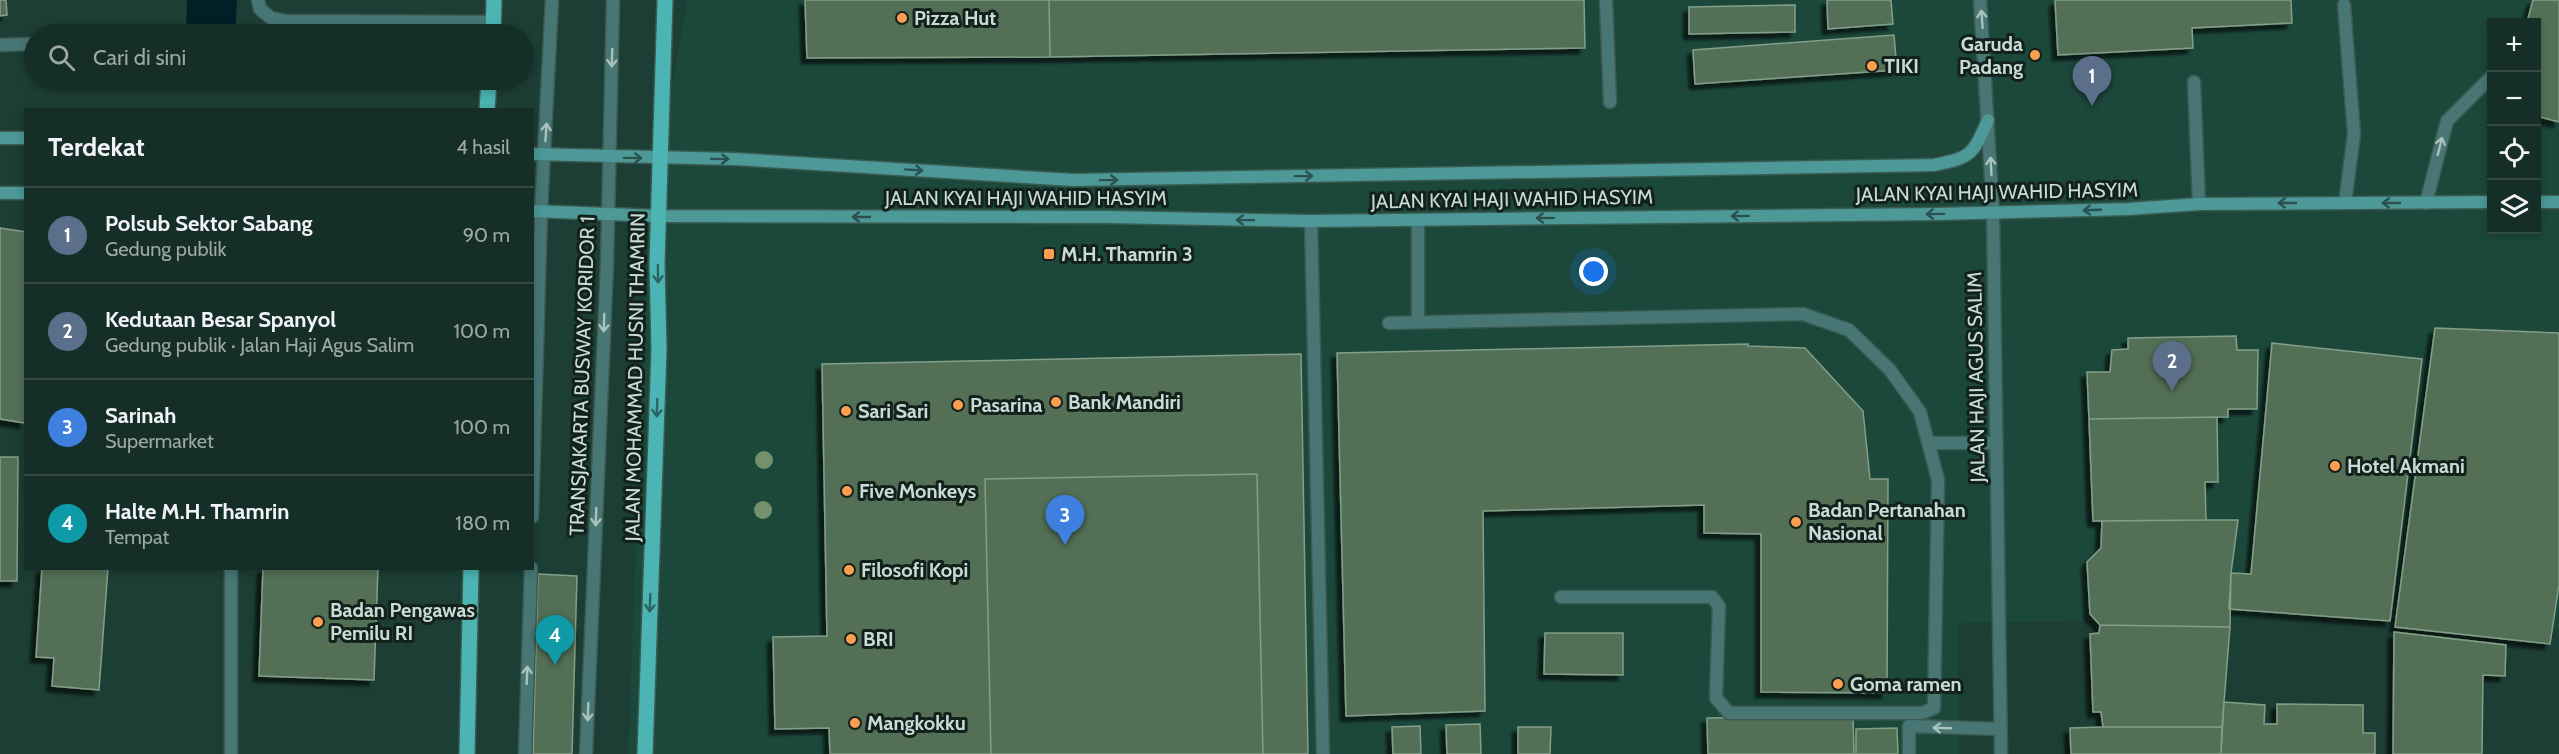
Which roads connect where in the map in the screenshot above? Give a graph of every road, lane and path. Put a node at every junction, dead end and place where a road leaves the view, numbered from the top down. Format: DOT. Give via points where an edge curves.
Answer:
graph roads {
  1 [pos="258,0"];
  2 [pos="494,0"];
  3 [pos="552,0"];
  4 [pos="613,0"];
  5 [pos="665,0"];
  6 [pos="1606,0"];
  7 [pos="1980,0"];
  8 [pos="2344,5"];
  9 [pos="375,24"];
  10 [pos="493,24"];
  11 [pos="24,44"];
  12 [pos="0,45"];
  13 [pos="2487,81"];
  14 [pos="2193,82"];
  15 [pos="488,90"];
  16 [pos="1610,102"];
  17 [pos="487,108"];
  18 [pos="1988,120"];
  19 [pos="0,138"];
  20 [pos="24,138"];
  21 [pos="538,155"];
  22 [pos="610,158"];
  23 [pos="661,158"];
  24 [pos="0,193"];
  25 [pos="24,193"];
  26 [pos="2487,202"];
  27 [pos="2541,202"];
  28 [pos="2559,202"];
  29 [pos="2345,203"];
  30 [pos="2426,203"];
  31 [pos="2199,204"];
  32 [pos="537,211"];
  33 [pos="1993,212"];
  34 [pos="607,214"];
  35 [pos="659,216"];
  36 [pos="1418,220"];
  37 [pos="1311,221"];
  38 [pos="1418,322"];
  39 [pos="1389,323"];
  40 [pos="534,395"];
  41 [pos="1929,443"];
  42 [pos="1997,443"];
  43 [pos="231,570"];
  44 [pos="471,570"];
  45 [pos="531,570"];
  46 [pos="1561,597"];
  47 [pos="2000,729"];
  48 [pos="231,754"];
  49 [pos="467,754"];
  50 [pos="525,754"];
  51 [pos="586,754"];
  52 [pos="645,754"];
  53 [pos="1323,754"];
  54 [pos="1909,754"];
  55 [pos="2001,754"];
  1 -- 9 [label="street" via="260,9 271,18"];
  2 -- 10 [label="main road"];
  21 -- 3 [label="street, one-way"];
  4 -- 22 [label="street, TRANSJAKARTA BUSWAY KORIDOR 1, one-way"];
  5 -- 23 [label="main road, JALAN MOHAMMAD HUSNI THAMRIN"];
  6 -- 16 [label="street"];
  18 -- 7 [label="street, JALAN HAJI AGUS SALIM, one-way"];
  8 -- 29 [label="street" via="2354,134"];
  11 -- 12 [label="street"];
  30 -- 13 [label="street, one-way" via="2447,121"];
  14 -- 31 [label="street"];
  15 -- 17 [label="main road"];
  23 -- 18 [label="main road, JALAN KYAI HAJI WAHID HASYIM, one-way" via="1073,180 1934,165 1973,152"];
  33 -- 18 [label="street, JALAN HAJI AGUS SALIM, one-way"];
  19 -- 20 [label="main road"];
  21 -- 22 [label="main road, JALAN KYAI HAJI WAHID HASYIM"];
  21 -- 32 [label="street"];
  22 -- 23 [label="main road, JALAN KYAI HAJI WAHID HASYIM, one-way"];
  22 -- 34 [label="street, TRANSJAKARTA BUSWAY KORIDOR 1"];
  23 -- 35 [label="main road, JALAN MOHAMMAD HUSNI THAMRIN"];
  24 -- 25 [label="main road"];
  26 -- 30 [label="main road, JALAN KYAI HAJI WAHID HASYIM"];
  27 -- 28 [label="main road"];
  30 -- 29 [label="main road, JALAN KYAI HAJI WAHID HASYIM, one-way"];
  29 -- 31 [label="main road, JALAN KYAI HAJI WAHID HASYIM, one-way"];
  31 -- 33 [label="main road, JALAN KYAI HAJI WAHID HASYIM, one-way"];
  32 -- 34 [label="main road, JALAN KYAI HAJI WAHID HASYIM"];
  32 -- 40 [label="street"];
  33 -- 36 [label="main road, JALAN KYAI HAJI WAHID HASYIM, one-way"];
  33 -- 42 [label="street, JALAN HAJI AGUS SALIM"];
  34 -- 35 [label="main road, JALAN KYAI HAJI WAHID HASYIM"];
  34 -- 51 [label="street, TRANSJAKARTA BUSWAY KORIDOR 1, one-way"];
  37 -- 35 [label="main road, JALAN KYAI HAJI WAHID HASYIM, one-way"];
  35 -- 52 [label="main road, JALAN MOHAMMAD HUSNI THAMRIN, one-way" via="659,349"];
  36 -- 37 [label="main road, JALAN KYAI HAJI WAHID HASYIM"];
  36 -- 38 [label="street"];
  37 -- 53 [label="street"];
  38 -- 39 [label="street"];
  38 -- 41 [label="street" via="1803,314 1849,330 1890,370 1920,412"];
  41 -- 42 [label="street"];
  41 -- 46 [label="street" via="1938,480 1934,708 1922,713 1729,713 1716,698 1719,606 1712,597"];
  42 -- 47 [label="street, JALAN HAJI AGUS SALIM"];
  43 -- 48 [label="street"];
  44 -- 49 [label="main road"];
  50 -- 45 [label="street, one-way"];
  47 -- 54 [label="street, one-way" via="1909,726"];
  47 -- 55 [label="street, JALAN HAJI AGUS SALIM"];
}
